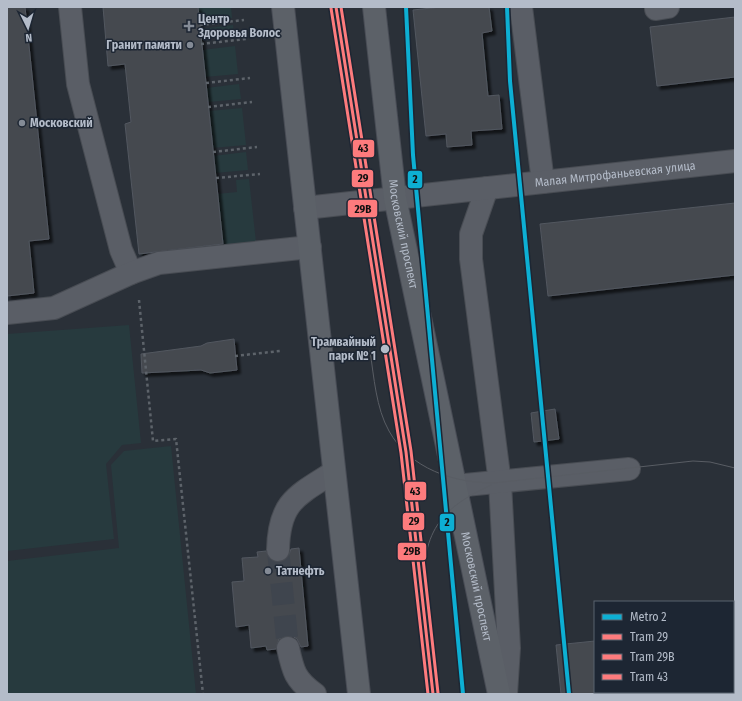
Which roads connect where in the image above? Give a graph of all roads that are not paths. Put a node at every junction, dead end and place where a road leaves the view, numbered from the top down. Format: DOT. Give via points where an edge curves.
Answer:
graph roads {
  1 [pos="70,7"];
  2 [pos="283,7"];
  3 [pos="374,7"];
  4 [pos="521,7"];
  5 [pos="656,7"];
  6 [pos="668,7"];
  7 [pos="735,161"];
  8 [pos="543,182"];
  9 [pos="487,188"];
  10 [pos="395,198"];
  11 [pos="305,208"];
  12 [pos="310,247"];
  13 [pos="131,272"];
  14 [pos="7,313"];
  15 [pos="629,469"];
  16 [pos="334,472"];
  17 [pos="500,482"];
  18 [pos="455,486"];
  19 [pos="278,550"];
  20 [pos="288,648"];
  21 [pos="315,694"];
  22 [pos="359,694"];
  23 [pos="499,694"];
  24 [pos="506,694"];
  1 -- 13 [label="street" via="78,84 121,250"];
  2 -- 11 [label="main road"];
  3 -- 10 [label="main road, Московский проспект"];
  4 -- 8 [label="street"];
  5 -- 6 [label="street"];
  7 -- 8 [label="street, Малая Митрофаньевская улица"];
  8 -- 9 [label="street, Малая Митрофаньевская улица"];
  9 -- 10 [label="street, Малая Митрофаньевская улица"];
  9 -- 17 [label="street" via="471,234 471,259"];
  10 -- 11 [label="street, Малая Митрофаньевская улица"];
  10 -- 18 [label="main road, Московский проспект"];
  11 -- 12 [label="main road"];
  12 -- 13 [label="street" via="159,263"];
  12 -- 16 [label="main road"];
  13 -- 14 [label="street" via="54,308"];
  15 -- 17 [label="street"];
  16 -- 19 [label="street" via="297,496 282,516 278,529"];
  16 -- 22 [label="main road"];
  17 -- 18 [label="street"];
  17 -- 24 [label="street" via="509,648"];
  18 -- 23 [label="main road, Московский проспект"];
  20 -- 21 [label="street" via="294,673 302,686"];
}
